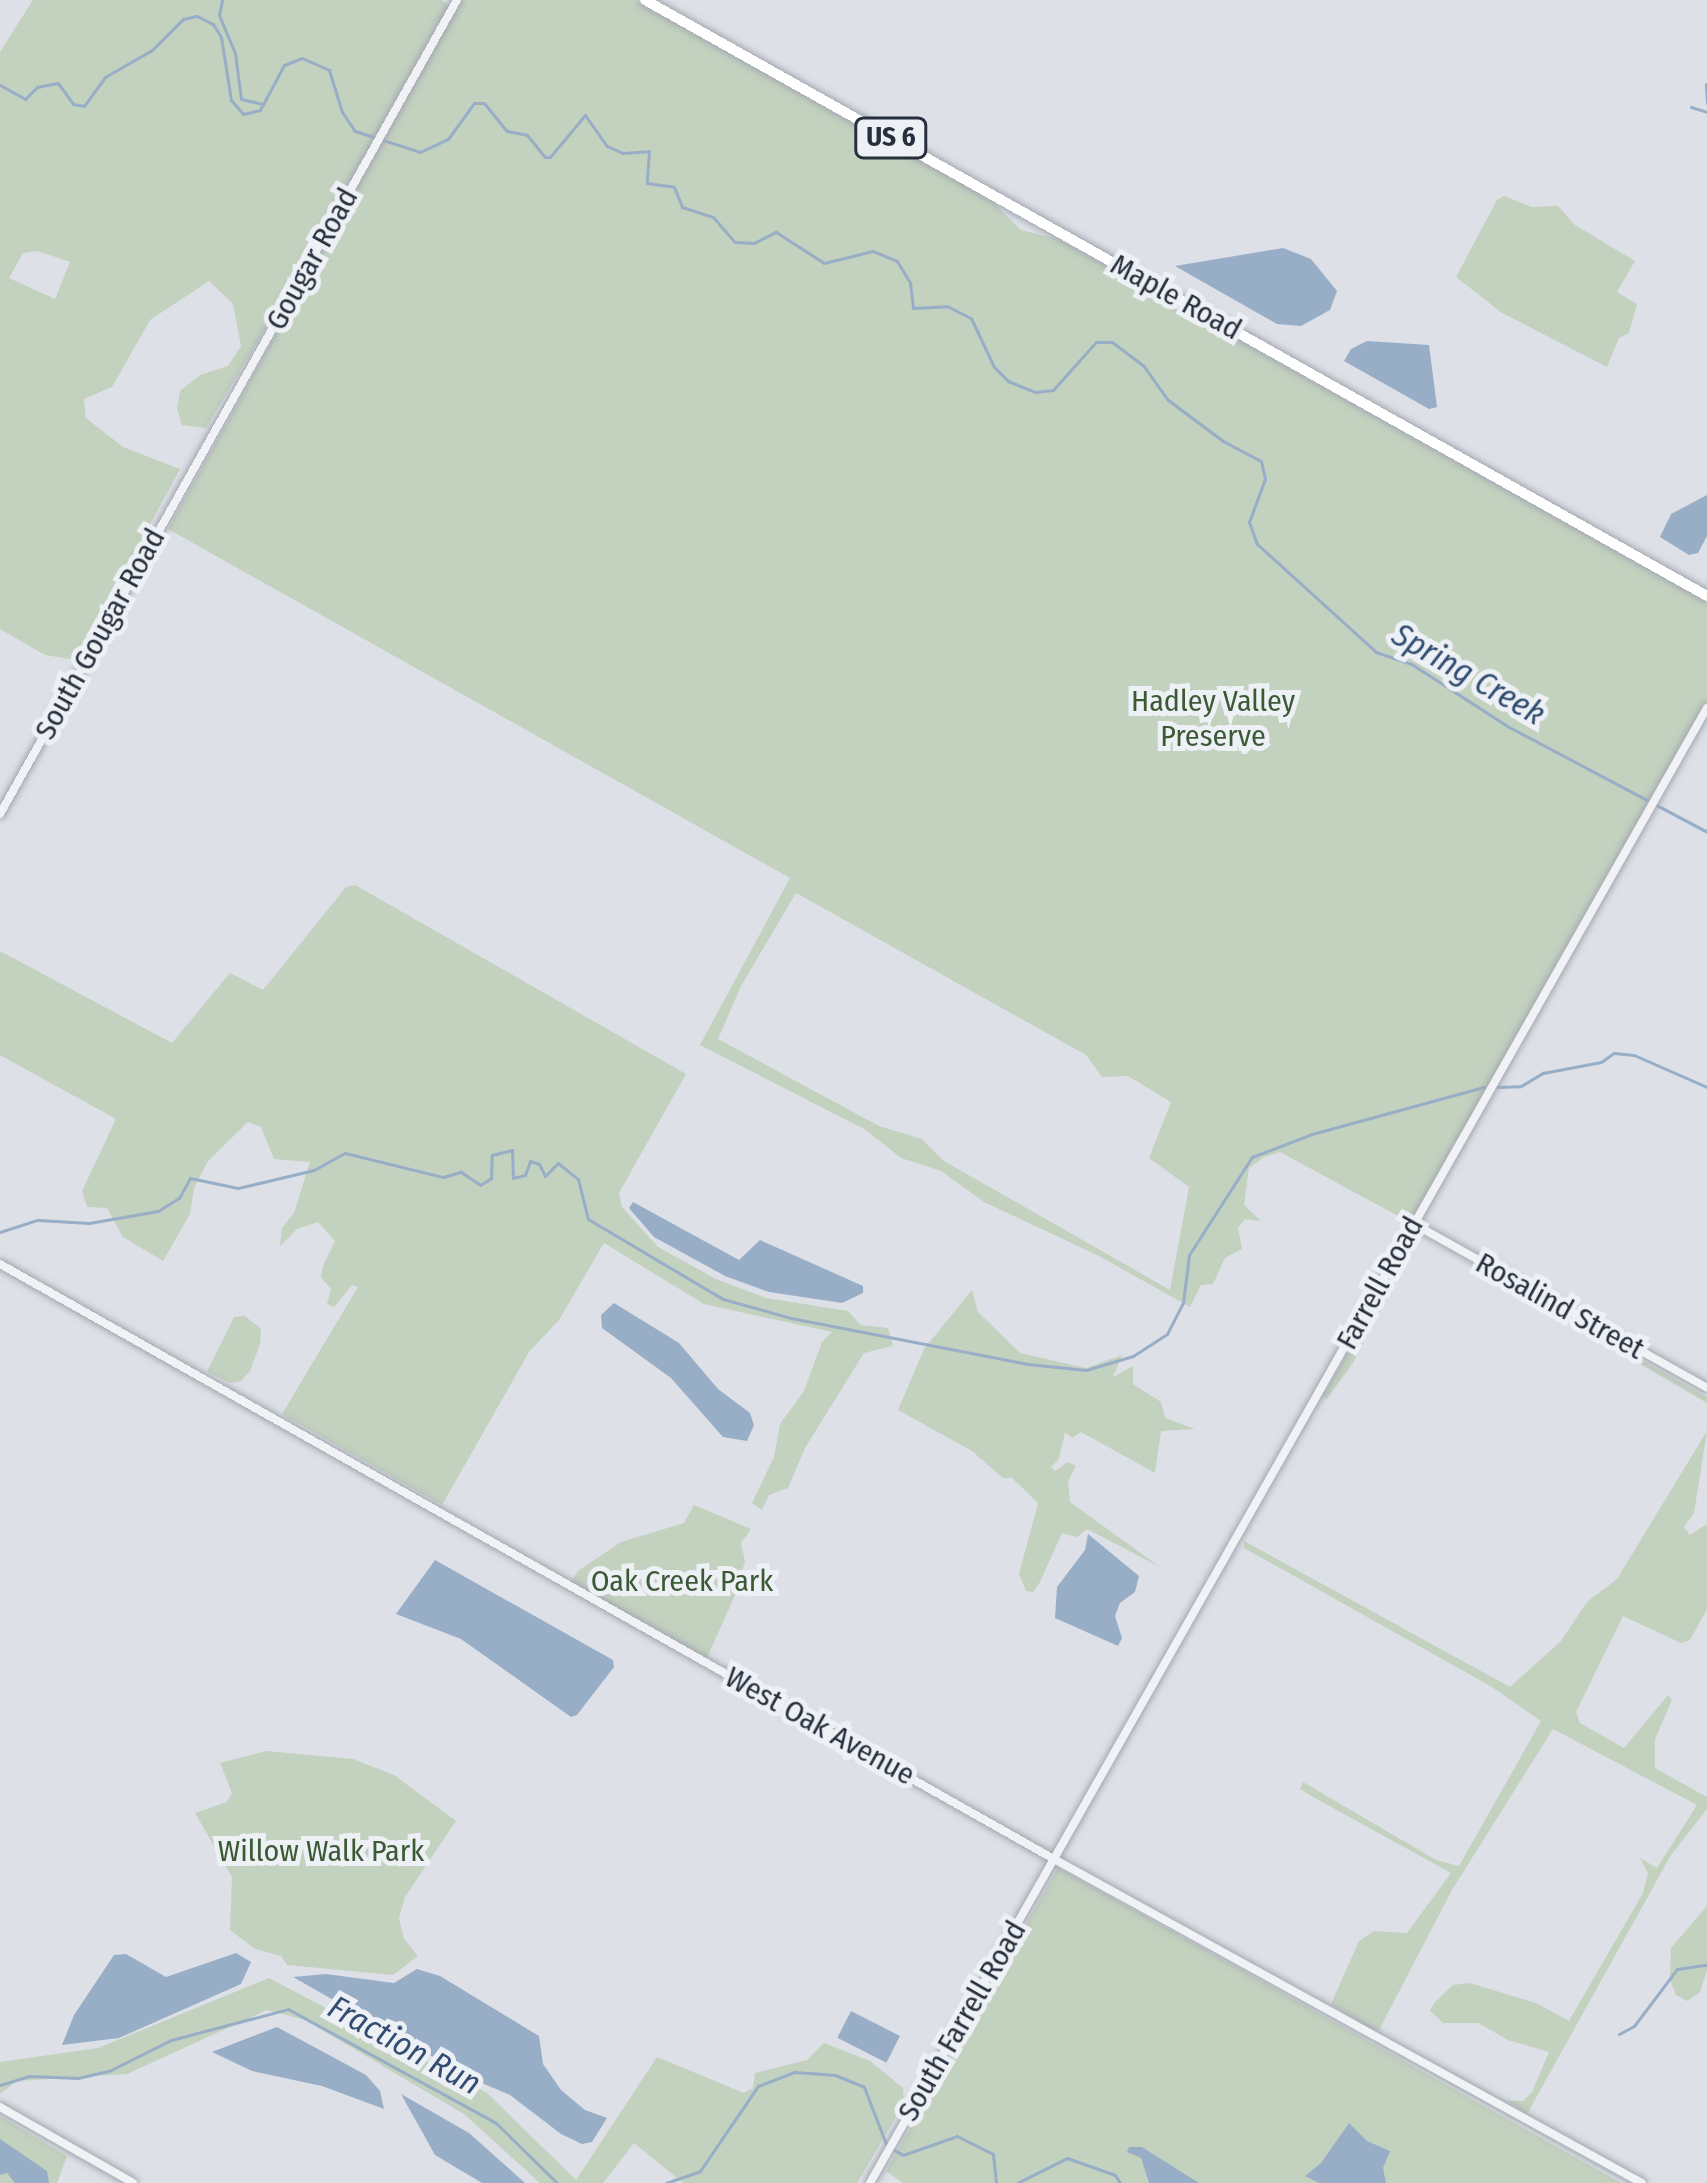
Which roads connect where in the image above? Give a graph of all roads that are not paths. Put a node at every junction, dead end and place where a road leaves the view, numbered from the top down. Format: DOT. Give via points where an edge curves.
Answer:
graph roads {
  1 [pos="457,0"];
  2 [pos="645,0"];
  3 [pos="164,518"];
  4 [pos="1707,596"];
  5 [pos="1707,708"];
  6 [pos="0,814"];
  7 [pos="1414,1224"];
  8 [pos="0,1264"];
  9 [pos="1707,1388"];
  10 [pos="1054,1859"];
  11 [pos="0,2107"];
  12 [pos="133,2183"];
  13 [pos="869,2183"];
  14 [pos="1642,2183"];
  1 -- 3 [label="street, Gougar Road"];
  2 -- 4 [label="main road, Maple Road / US 6"];
  3 -- 6 [label="street, South Gougar Road"];
  5 -- 7 [label="street, Farrell Road"];
  7 -- 9 [label="street, Rosalind Street"];
  7 -- 10 [label="street, Farrell Road"];
  8 -- 10 [label="street, West Oak Avenue"];
  10 -- 13 [label="street, South Farrell Road"];
  10 -- 14 [label="street, West Oak Avenue"];
  11 -- 12 [label="street"];
}
